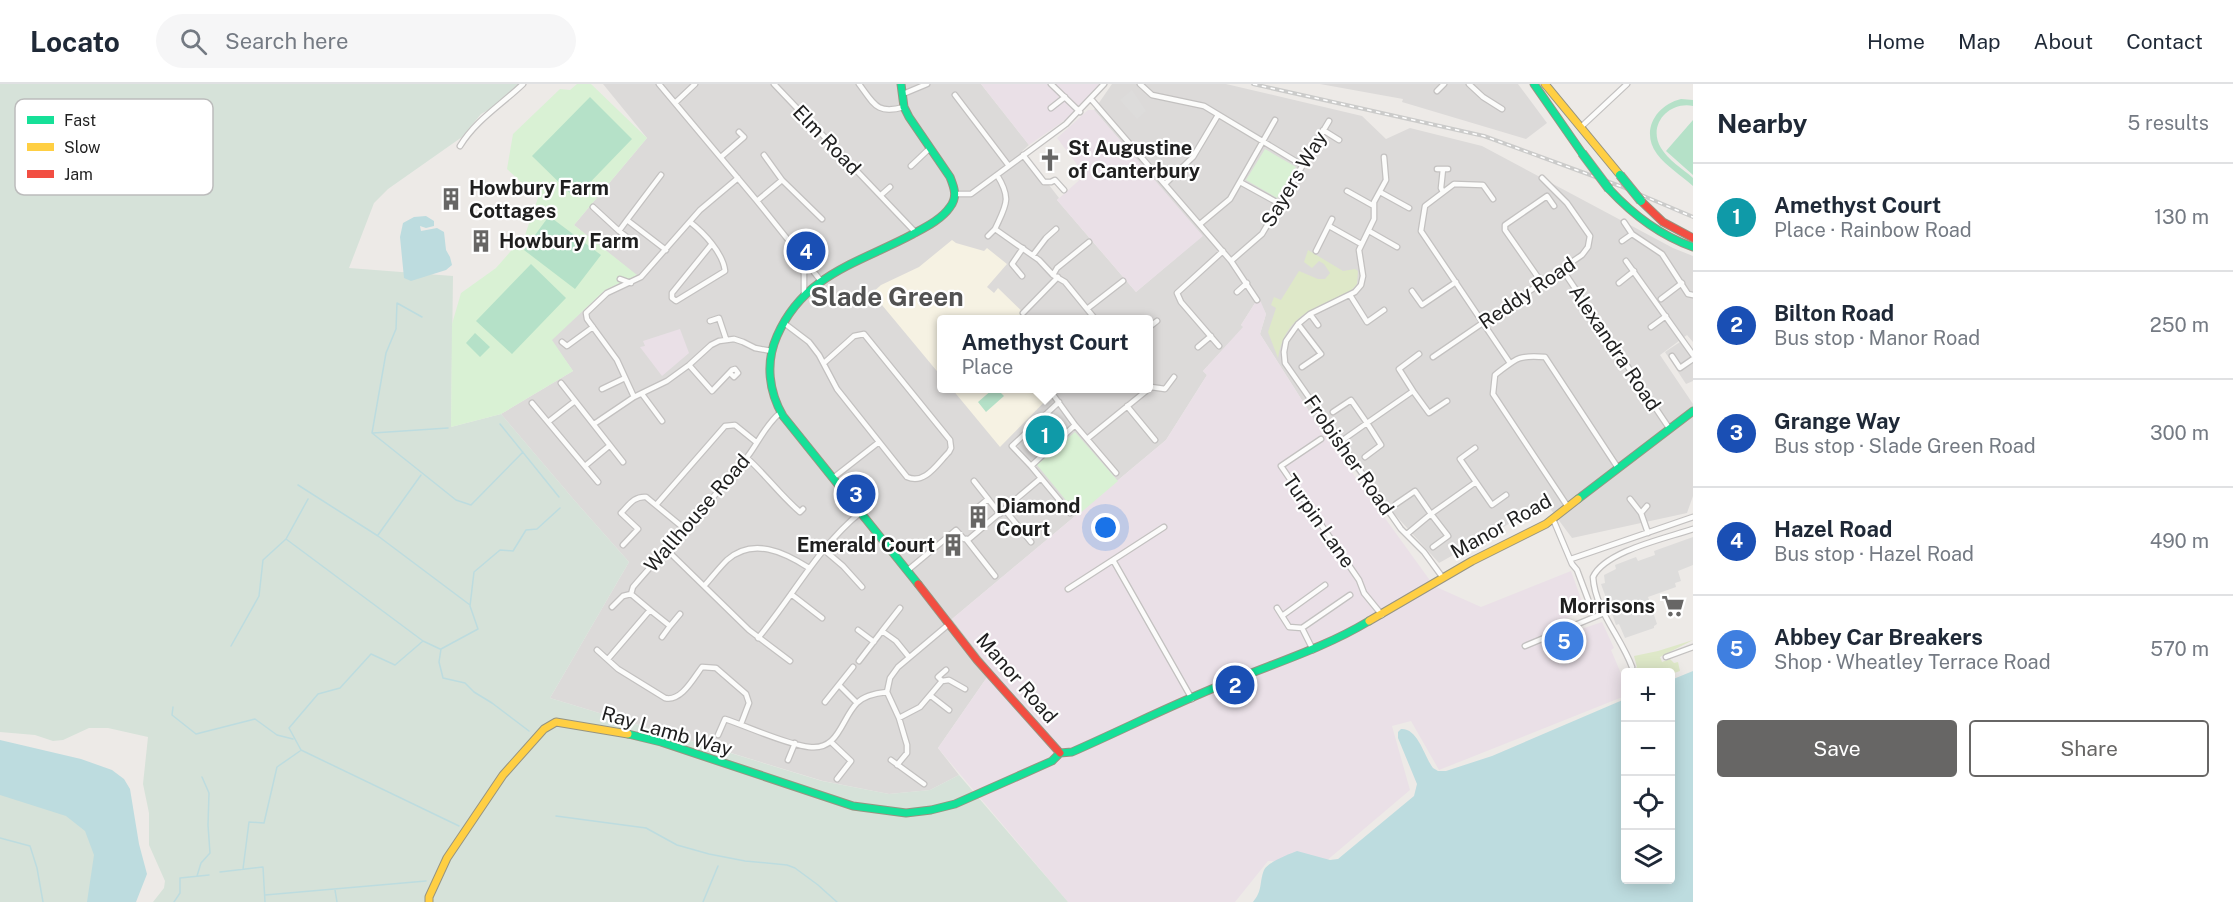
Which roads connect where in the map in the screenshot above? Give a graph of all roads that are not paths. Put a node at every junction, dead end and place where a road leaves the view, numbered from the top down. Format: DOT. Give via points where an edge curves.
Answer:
graph roads {
  1 [pos="523,84"];
  2 [pos="659,84"];
  3 [pos="695,84"];
  4 [pos="774,84"];
  5 [pos="859,84"];
  6 [pos="901,84"];
  7 [pos="927,84"];
  8 [pos="1051,84"];
  9 [pos="1104,84"];
  10 [pos="1140,84"];
  11 [pos="1444,84"];
  12 [pos="1469,84"];
  13 [pos="1534,84"];
  14 [pos="1545,84"];
  15 [pos="1627,84"];
  16 [pos="1437,91"];
  17 [pos="903,94"];
  18 [pos="955,95"];
  19 [pos="1065,97"];
  20 [pos="1091,99"];
  21 [pos="675,103"];
  22 [pos="904,106"];
  23 [pos="1051,108"];
  24 [pos="1502,109"];
  25 [pos="1080,112"];
  26 [pos="1218,115"];
  27 [pos="1275,120"];
  28 [pos="1329,121"];
  29 [pos="1580,128"];
  30 [pos="1323,130"];
  31 [pos="739,132"];
  32 [pos="1339,140"];
  33 [pos="1263,141"];
  34 [pos="460,146"];
  35 [pos="930,148"];
  36 [pos="764,155"];
  37 [pos="1023,155"];
  38 [pos="721,157"];
  39 [pos="1384,157"];
  40 [pos="1302,165"];
  41 [pos="911,166"];
  42 [pos="1009,166"];
  43 [pos="1437,169"];
  44 [pos="661,175"];
  45 [pos="997,175"];
  46 [pos="738,178"];
  47 [pos="1542,178"];
  48 [pos="782,180"];
  49 [pos="1240,182"];
  50 [pos="1166,183"];
  51 [pos="890,187"];
  52 [pos="1064,190"];
  53 [pos="1347,191"];
  54 [pos="1380,192"];
  55 [pos="1443,192"];
  56 [pos="956,194"];
  57 [pos="881,195"];
  58 [pos="1493,199"];
  59 [pos="758,201"];
  60 [pos="1280,204"];
  61 [pos="1372,205"];
  62 [pos="1554,206"];
  63 [pos="593,207"];
  64 [pos="1409,208"];
  65 [pos="822,219"];
  66 [pos="1332,219"];
  67 [pos="627,220"];
  68 [pos="690,222"];
  69 [pos="1624,222"];
  70 [pos="1200,224"];
  71 [pos="1329,226"];
  72 [pos="995,229"];
  73 [pos="1056,229"];
  74 [pos="619,231"];
  75 [pos="1369,231"];
  76 [pos="916,233"];
  77 [pos="1632,234"];
  78 [pos="988,236"];
  79 [pos="1693,238"];
  80 [pos="1622,241"];
  81 [pos="1089,242"];
  82 [pos="636,244"];
  83 [pos="711,244"];
  84 [pos="1361,244"];
  85 [pos="1397,247"];
  86 [pos="1023,248"];
  87 [pos="1693,248"];
  88 [pos="666,250"];
  89 [pos="1223,251"];
  90 [pos="1316,251"];
  91 [pos="1033,255"];
  92 [pos="1232,261"];
  93 [pos="1626,261"];
  94 [pos="807,263"];
  95 [pos="1562,269"];
  96 [pos="1634,272"];
  97 [pos="1022,276"];
  98 [pos="1055,276"];
  99 [pos="620,279"];
  100 [pos="820,280"];
  101 [pos="1123,280"];
  102 [pos="1456,282"];
  103 [pos="631,283"];
  104 [pos="1247,283"];
  105 [pos="1542,283"];
  106 [pos="1619,283"];
  107 [pos="1682,283"];
  108 [pos="1412,291"];
  109 [pos="1237,292"];
  110 [pos="1350,295"];
  111 [pos="1693,295"];
  112 [pos="804,296"];
  113 [pos="1661,299"];
  114 [pos="1257,300"];
  115 [pos="1087,309"];
  116 [pos="1384,310"];
  117 [pos="1023,313"];
  118 [pos="1310,314"];
  119 [pos="1092,315"];
  120 [pos="1666,316"];
  121 [pos="710,321"];
  122 [pos="1157,321"];
  123 [pos="784,323"];
  124 [pos="1484,323"];
  125 [pos="1153,324"];
  126 [pos="1298,324"];
  127 [pos="1318,325"];
  128 [pos="592,327"];
  129 [pos="1651,327"];
  130 [pos="1211,336"];
  131 [pos="726,339"];
  132 [pos="562,342"];
  133 [pos="1220,346"];
  134 [pos="1198,347"];
  135 [pos="771,351"];
  136 [pos="1419,354"];
  137 [pos="1672,356"];
  138 [pos="1433,357"];
  139 [pos="1693,357"];
  140 [pos="824,363"];
  141 [pos="1510,363"];
  142 [pos="690,365"];
  143 [pos="1302,367"];
  144 [pos="731,374"];
  145 [pos="1174,377"];
  146 [pos="625,378"];
  147 [pos="561,383"];
  148 [pos="1153,386"];
  149 [pos="602,389"];
  150 [pos="1165,389"];
  151 [pos="1413,391"];
  152 [pos="1141,393"];
  153 [pos="642,394"];
  154 [pos="1054,396"];
  155 [pos="1167,396"];
  156 [pos="634,397"];
  157 [pos="1447,400"];
  158 [pos="575,401"];
  159 [pos="1059,402"];
  160 [pos="532,403"];
  161 [pos="1127,406"];
  162 [pos="1693,411"];
  163 [pos="1333,412"];
  164 [pos="780,413"];
  165 [pos="662,421"];
  166 [pos="548,422"];
  167 [pos="1367,423"];
  168 [pos="594,424"];
  169 [pos="1075,425"];
  170 [pos="1669,428"];
  171 [pos="1087,439"];
  172 [pos="1155,440"];
  173 [pos="1321,440"];
  174 [pos="756,442"];
  175 [pos="879,442"];
  176 [pos="1340,442"];
  177 [pos="609,446"];
  178 [pos="1475,448"];
  179 [pos="1365,457"];
  180 [pos="747,458"];
  181 [pos="623,462"];
  182 [pos="1031,465"];
  183 [pos="585,466"];
  184 [pos="1618,468"];
  185 [pos="1116,473"];
  186 [pos="833,478"];
  187 [pos="1041,478"];
  188 [pos="598,482"];
  189 [pos="974,482"];
  190 [pos="1476,482"];
  191 [pos="1506,495"];
  192 [pos="1630,498"];
  193 [pos="988,499"];
  194 [pos="1396,504"];
  195 [pos="656,505"];
  196 [pos="1647,506"];
  197 [pos="1568,507"];
  198 [pos="976,509"];
  199 [pos="800,512"];
  200 [pos="861,512"];
  201 [pos="1002,512"];
  202 [pos="1070,513"];
  203 [pos="1641,513"];
  204 [pos="1431,514"];
  205 [pos="1693,517"];
  206 [pos="1553,519"];
  207 [pos="1164,527"];
  208 [pos="1693,529"];
  209 [pos="686,530"];
  210 [pos="1648,533"];
  211 [pos="1407,534"];
  212 [pos="966,539"];
  213 [pos="1031,542"];
  214 [pos="623,546"];
  215 [pos="1434,547"];
  216 [pos="823,549"];
  217 [pos="667,550"];
  218 [pos="1570,559"];
  219 [pos="1113,560"];
  220 [pos="809,568"];
  221 [pos="908,570"];
  222 [pos="995,576"];
  223 [pos="1443,578"];
  224 [pos="705,585"];
  225 [pos="1324,585"];
  226 [pos="862,587"];
  227 [pos="1068,589"];
  228 [pos="631,594"];
  229 [pos="791,594"];
  230 [pos="1350,595"];
  231 [pos="612,607"];
  232 [pos="900,608"];
  233 [pos="1277,609"];
  234 [pos="650,610"];
  235 [pos="1592,610"];
  236 [pos="1604,613"];
  237 [pos="680,614"];
  238 [pos="1382,615"];
  239 [pos="1282,616"];
  240 [pos="821,618"];
  241 [pos="950,624"];
  242 [pos="670,626"];
  243 [pos="1302,628"];
  244 [pos="858,630"];
  245 [pos="882,631"];
  246 [pos="662,637"];
  247 [pos="758,638"];
  248 [pos="874,642"];
  249 [pos="1525,646"];
  250 [pos="1693,647"];
  251 [pos="597,650"];
  252 [pos="1313,650"];
  253 [pos="909,657"];
  254 [pos="1666,657"];
  255 [pos="608,659"];
  256 [pos="790,661"];
  257 [pos="860,661"];
  258 [pos="1632,667"];
  259 [pos="853,668"];
  260 [pos="946,670"];
  261 [pos="942,681"];
  262 [pos="840,686"];
  263 [pos="964,689"];
  264 [pos="887,692"];
  265 [pos="931,696"];
  266 [pos="1192,699"];
  267 [pos="825,702"];
  268 [pos="857,703"];
  269 [pos="949,710"];
  270 [pos="899,718"];
  271 [pos="741,724"];
  272 [pos="718,735"];
  273 [pos="831,742"];
  274 [pos="795,743"];
  275 [pos="1060,753"];
  276 [pos="788,760"];
  277 [pos="891,760"];
  278 [pos="897,765"];
  279 [pos="837,779"];
  280 [pos="924,784"];
  281 [pos="983,792"];
  282 [pos="429,902"];
  1 -- 34 [label="street" via="475,124"];
  2 -- 21 [label="street"];
  3 -- 21 [label="street"];
  4 -- 57 [label="street, Elm Road"];
  5 -- 22 [label="street" via="884,110"];
  6 -- 17 [label="street"];
  7 -- 17 [label="street"];
  8 -- 19 [label="street"];
  9 -- 20 [label="street"];
  10 -- 26 [label="street" via="1152,95 1204,106"];
  11 -- 16 [label="street"];
  12 -- 24 [label="street"];
  13 -- 87 [label="street, bridge" via="1628,210 1663,235"];
  14 -- 29 [label="street"];
  15 -- 29 [label="street"];
  17 -- 22 [label="street"];
  18 -- 42 [label="street"];
  19 -- 23 [label="street"];
  19 -- 25 [label="street"];
  20 -- 25 [label="street"];
  20 -- 50 [label="street"];
  21 -- 38 [label="street"];
  22 -- 35 [label="street"];
  25 -- 37 [label="street"];
  26 -- 33 [label="street"];
  26 -- 50 [label="street" via="1193,157"];
  27 -- 33 [label="street"];
  28 -- 30 [label="street, Sayers Way"];
  29 -- 79 [label="street, bridge" via="1641,201 1663,222"];
  30 -- 32 [label="street"];
  30 -- 40 [label="street, Sayers Way"];
  31 -- 38 [label="street" via="744,137"];
  33 -- 40 [label="street"];
  33 -- 49 [label="street"];
  35 -- 41 [label="street"];
  35 -- 56 [label="street" via="952,180"];
  36 -- 48 [label="street"];
  37 -- 42 [label="street"];
  37 -- 52 [label="street" via="1044,182 1055,180"];
  38 -- 46 [label="street"];
  39 -- 54 [label="street" via="1386,180"];
  40 -- 60 [label="street, Sayers Way"];
  42 -- 45 [label="street"];
  43 -- 55 [label="street" via="1446,169"];
  44 -- 67 [label="street"];
  45 -- 56 [label="street" via="970,194"];
  45 -- 72 [label="street" via="1007,193"];
  46 -- 59 [label="street"];
  46 -- 68 [label="street"];
  47 -- 95 [label="street, Reddy Road" via="1567,203 1590,236 1582,255"];
  48 -- 59 [label="street"];
  48 -- 65 [label="street"];
  49 -- 60 [label="street"];
  49 -- 70 [label="street" via="1227,203"];
  50 -- 70 [label="street"];
  51 -- 57 [label="street"];
  53 -- 61 [label="street"];
  54 -- 61 [label="street"];
  54 -- 64 [label="street"];
  55 -- 58 [label="street" via="1454,184 1483,185"];
  55 -- 102 [label="street" via="1425,206 1421,231"];
  56 -- 76 [label="street" via="945,213"];
  57 -- 76 [label="street, Elm Road"];
  59 -- 94 [label="street"];
  60 -- 92 [label="street, Sayers Way" via="1262,234"];
  61 -- 75 [label="street" via="1374,219"];
  62 -- 105 [label="street" via="1547,196 1505,225"];
  63 -- 74 [label="street"];
  66 -- 71 [label="street"];
  67 -- 74 [label="street"];
  67 -- 88 [label="street"];
  68 -- 83 [label="street"];
  68 -- 88 [label="street"];
  69 -- 77 [label="street"];
  70 -- 89 [label="street"];
  71 -- 84 [label="street"];
  71 -- 90 [label="street"];
  72 -- 78 [label="street"];
  72 -- 86 [label="street"];
  73 -- 91 [label="street"];
  74 -- 82 [label="street"];
  75 -- 84 [label="street"];
  75 -- 85 [label="street"];
  76 -- 100 [label="street"];
  77 -- 80 [label="street"];
  77 -- 107 [label="street" via="1662,254"];
  81 -- 98 [label="street" via="1057,268"];
  83 -- 83 [label="street" via="672,293 676,302 725,271 724,262"];
  84 -- 110 [label="street" via="1364,276"];
  86 -- 91 [label="street"];
  86 -- 97 [label="street" via="1012,264"];
  88 -- 103 [label="street"];
  89 -- 92 [label="street"];
  89 -- 130 [label="street" via="1177,293"];
  91 -- 98 [label="street"];
  92 -- 104 [label="street"];
  93 -- 96 [label="street"];
  94 -- 100 [label="street"];
  94 -- 112 [label="street"];
  95 -- 105 [label="street, Reddy Road"];
  95 -- 170 [label="street, Alexandra Road"];
  96 -- 106 [label="street"];
  96 -- 120 [label="street"];
  98 -- 115 [label="street" via="1065,282"];
  98 -- 117 [label="street"];
  99 -- 103 [label="street"];
  100 -- 112 [label="street"];
  101 -- 115 [label="street"];
  102 -- 108 [label="street" via="1422,305"];
  102 -- 124 [label="street"];
  103 -- 128 [label="street" via="607,293 586,313"];
  104 -- 109 [label="street"];
  104 -- 114 [label="street"];
  105 -- 124 [label="street, Reddy Road"];
  107 -- 111 [label="street"];
  107 -- 113 [label="street"];
  110 -- 116 [label="street" via="1367,322"];
  110 -- 118 [label="street, Frobisher Road"];
  112 -- 123 [label="street"];
  115 -- 119 [label="street"];
  118 -- 126 [label="street, Frobisher Road"];
  118 -- 127 [label="street"];
  120 -- 129 [label="street"];
  120 -- 139 [label="street"];
  121 -- 131 [label="street" via="721,317"];
  122 -- 125 [label="street"];
  123 -- 135 [label="street"];
  123 -- 140 [label="street" via="809,342"];
  124 -- 138 [label="street, Reddy Road"];
  124 -- 141 [label="street"];
  126 -- 143 [label="street, Frobisher Road" via="1321,354"];
  126 -- 176 [label="street, Frobisher Road" via="1286,341 1285,363"];
  128 -- 132 [label="street" via="567,346"];
  128 -- 146 [label="street" via="612,352"];
  130 -- 133 [label="street"];
  130 -- 134 [label="street"];
  131 -- 135 [label="street"];
  131 -- 142 [label="street" via="711,345"];
  135 -- 164 [label="street" via="770,382"];
  136 -- 151 [label="street" via="1399,369"];
  137 -- 139 [label="street" via="1680,368"];
  140 -- 175 [label="street" via="837,389"];
  140 -- 175 [label="street" via="854,336 864,334 952,444 925,477 912,480"];
  141 -- 184 [label="street" via="1524,355 1545,357"];
  141 -- 197 [label="street" via="1496,375 1493,394"];
  142 -- 144 [label="street" via="710,393"];
  142 -- 153 [label="street"];
  145 -- 150 [label="street"];
  146 -- 149 [label="street"];
  146 -- 156 [label="street"];
  147 -- 158 [label="street"];
  148 -- 150 [label="street"];
  150 -- 155 [label="street"];
  151 -- 157 [label="street" via="1429,413"];
  151 -- 167 [label="street"];
  152 -- 161 [label="street"];
  153 -- 156 [label="street"];
  153 -- 165 [label="street"];
  154 -- 159 [label="street"];
  156 -- 168 [label="street"];
  158 -- 166 [label="street"];
  158 -- 168 [label="street"];
  159 -- 169 [label="street"];
  159 -- 182 [label="street" via="1012,444"];
  160 -- 166 [label="street"];
  161 -- 171 [label="street"];
  161 -- 172 [label="street"];
  162 -- 170 [label="street, Manor Road"];
  163 -- 167 [label="street" via="1351,400"];
  164 -- 174 [label="street, Wallhouse Road"];
  164 -- 186 [label="street, Manor Road"];
  166 -- 183 [label="street"];
  167 -- 176 [label="street"];
  167 -- 179 [label="street" via="1381,445"];
  168 -- 177 [label="street"];
  169 -- 171 [label="street"];
  169 -- 182 [label="street"];
  170 -- 184 [label="street, Manor Road"];
  171 -- 185 [label="street"];
  173 -- 238 [label="street, Turpin Lane" via="1281,466 1359,580 1364,594"];
  174 -- 180 [label="street, Wallhouse Road"];
  174 -- 195 [label="street" via="735,424 725,426"];
  175 -- 186 [label="street"];
  176 -- 211 [label="street, Frobisher Road"];
  177 -- 181 [label="street"];
  177 -- 183 [label="street"];
  178 -- 190 [label="street" via="1460,459"];
  180 -- 199 [label="street"];
  180 -- 209 [label="street, Wallhouse Road"];
  182 -- 187 [label="street"];
  183 -- 188 [label="street"];
  184 -- 197 [label="street, Manor Road"];
  186 -- 200 [label="street, Manor Road"];
  187 -- 201 [label="street"];
  187 -- 202 [label="street"];
  189 -- 193 [label="street"];
  190 -- 191 [label="street" via="1492,505"];
  190 -- 204 [label="street"];
  192 -- 203 [label="street"];
  193 -- 198 [label="street"];
  193 -- 201 [label="street"];
  194 -- 204 [label="street" via="1415,491"];
  195 -- 209 [label="street"];
  195 -- 214 [label="street" via="640,496 621,513 638,529"];
  196 -- 203 [label="street"];
  197 -- 206 [label="street, Manor Road"];
  200 -- 216 [label="street"];
  200 -- 221 [label="street, Manor Road"];
  201 -- 212 [label="street"];
  201 -- 213 [label="street"];
  203 -- 210 [label="street"];
  204 -- 211 [label="street"];
  204 -- 215 [label="street" via="1448,536"];
  205 -- 210 [label="street"];
  206 -- 218 [label="street"];
  206 -- 223 [label="street, Manor Road"];
  207 -- 219 [label="street"];
  208 -- 236 [label="street" via="1637,548 1600,567 1593,577"];
  209 -- 217 [label="street, Wallhouse Road"];
  210 -- 218 [label="street"];
  211 -- 223 [label="street, Frobisher Road"];
  212 -- 221 [label="street" via="956,530"];
  212 -- 222 [label="street"];
  216 -- 220 [label="street"];
  216 -- 226 [label="street"];
  217 -- 224 [label="street"];
  217 -- 228 [label="street, Wallhouse Road"];
  218 -- 235 [label="street"];
  219 -- 227 [label="street"];
  219 -- 266 [label="street"];
  220 -- 224 [label="street" via="778,550 754,548 727,560"];
  220 -- 229 [label="street"];
  221 -- 241 [label="street, Manor Road"];
  223 -- 238 [label="street, Manor Road"];
  224 -- 247 [label="street"];
  225 -- 239 [label="street"];
  228 -- 231 [label="street, Wallhouse Road"];
  228 -- 234 [label="street"];
  229 -- 240 [label="street"];
  229 -- 247 [label="street"];
  230 -- 243 [label="street"];
  232 -- 245 [label="street"];
  233 -- 239 [label="street"];
  234 -- 242 [label="street"];
  234 -- 255 [label="street"];
  236 -- 249 [label="street"];
  236 -- 258 [label="street"];
  237 -- 242 [label="street"];
  238 -- 252 [label="street, Manor Road"];
  239 -- 243 [label="street" via="1289,627"];
  241 -- 253 [label="street"];
  241 -- 275 [label="street, Manor Road" via="992,678"];
  242 -- 246 [label="street"];
  243 -- 252 [label="street"];
  244 -- 248 [label="street"];
  245 -- 248 [label="street"];
  245 -- 253 [label="street"];
  247 -- 256 [label="street"];
  248 -- 257 [label="street"];
  250 -- 254 [label="street"];
  251 -- 255 [label="street"];
  252 -- 266 [label="street, Manor Road"];
  253 -- 264 [label="street" via="894,672"];
  255 -- 271 [label="street" via="651,690 671,699 678,697 702,667 716,668 746,694 749,703"];
  259 -- 262 [label="street"];
  260 -- 261 [label="street" via="938,677"];
  261 -- 263 [label="street" via="950,680"];
  261 -- 265 [label="street"];
  262 -- 267 [label="street"];
  262 -- 268 [label="street"];
  264 -- 268 [label="street"];
  264 -- 270 [label="street"];
  265 -- 269 [label="street"];
  265 -- 270 [label="street"];
  266 -- 275 [label="street, Manor Road" via="1072,752"];
  268 -- 273 [label="street"];
  270 -- 278 [label="street" via="907,753"];
  271 -- 272 [label="street" via="725,719"];
  271 -- 274 [label="street"];
  273 -- 274 [label="street" via="810,748"];
  273 -- 279 [label="street" via="851,761"];
  274 -- 276 [label="street"];
  275 -- 281 [label="street, Manor Road" via="1052,761"];
  277 -- 278 [label="street"];
  278 -- 280 [label="street"];
  281 -- 282 [label="street, Ray Lamb Way" via="955,804 906,813 853,806 661,742 556,722 544,729 503,775 447,858"];
}
